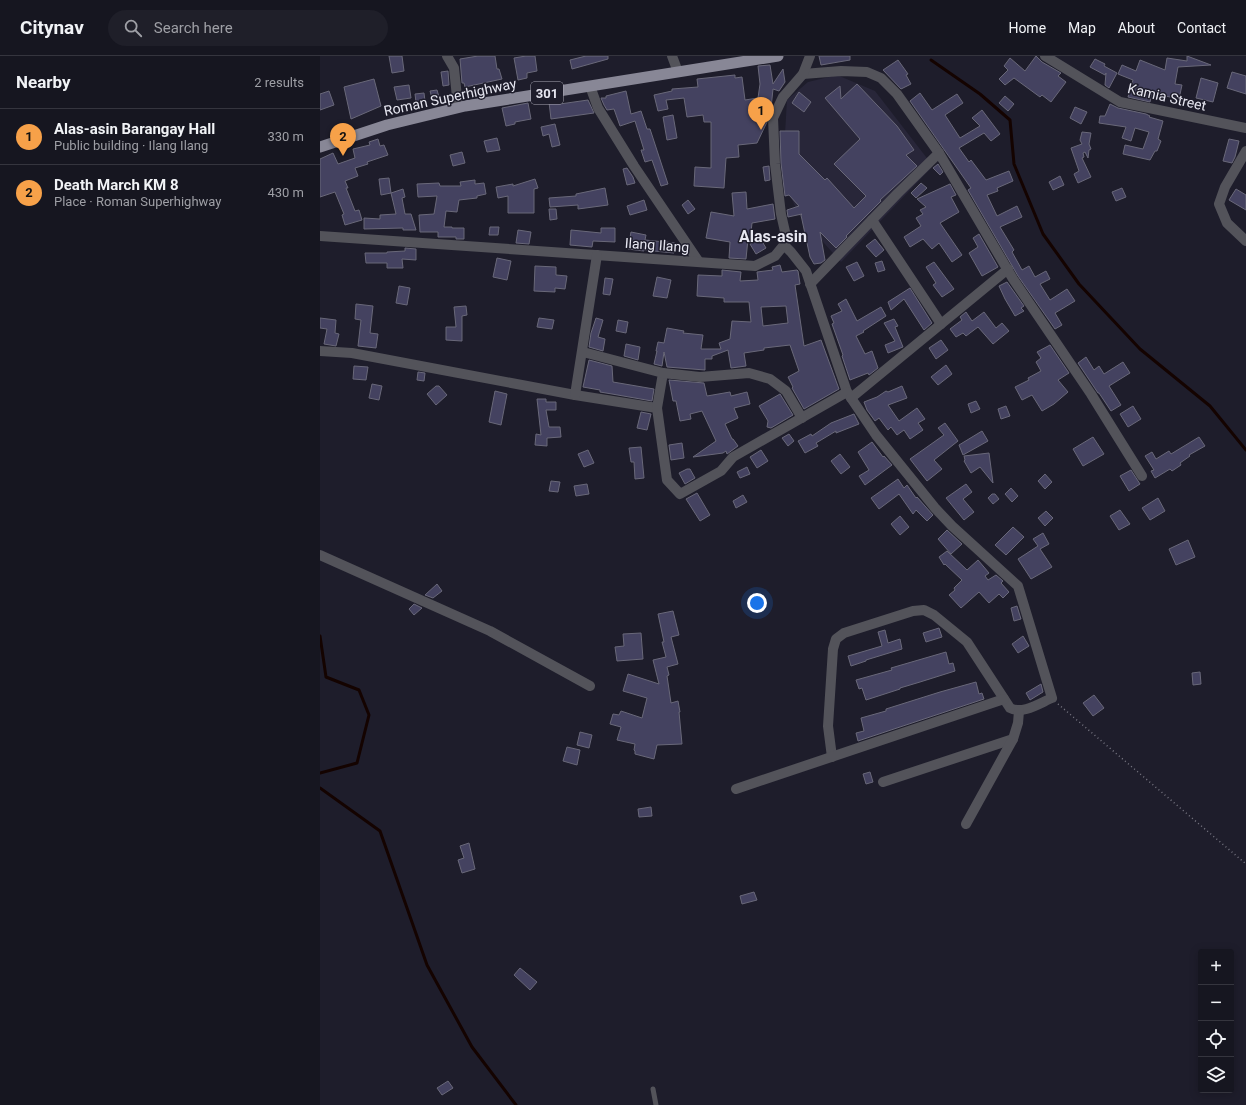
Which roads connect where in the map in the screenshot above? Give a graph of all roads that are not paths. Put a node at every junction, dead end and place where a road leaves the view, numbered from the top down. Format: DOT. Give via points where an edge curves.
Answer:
graph roads {
  1 [pos="447,56"];
  2 [pos="672,56"];
  3 [pos="778,56"];
  4 [pos="810,56"];
  5 [pos="1045,56"];
  6 [pos="738,59"];
  7 [pos="678,72"];
  8 [pos="803,74"];
  9 [pos="590,86"];
  10 [pos="458,107"];
  11 [pos="1246,128"];
  12 [pos="320,147"];
  13 [pos="1246,151"];
  14 [pos="939,153"];
  15 [pos="872,220"];
  16 [pos="320,236"];
  17 [pos="1246,241"];
  18 [pos="784,245"];
  19 [pos="597,255"];
  20 [pos="700,262"];
  21 [pos="1008,269"];
  22 [pos="810,284"];
  23 [pos="941,324"];
  24 [pos="320,351"];
  25 [pos="583,352"];
  26 [pos="663,373"];
  27 [pos="575,395"];
  28 [pos="849,395"];
  29 [pos="657,408"];
  30 [pos="802,418"];
  31 [pos="1142,476"];
  32 [pos="320,554"];
  33 [pos="590,686"];
  34 [pos="1004,699"];
  35 [pos="1019,711"];
  36 [pos="1013,739"];
  37 [pos="832,757"];
  38 [pos="883,782"];
  39 [pos="736,789"];
  40 [pos="966,824"];
  41 [pos="653,1089"];
  42 [pos="656,1105"];
  1 -- 10 [label="street" via="454,68"];
  2 -- 7 [label="street"];
  3 -- 6 [label="main road, Roman Superhighway / 301"];
  4 -- 8 [label="street"];
  5 -- 11 [label="street, Kamia Street" via="1120,102"];
  6 -- 7 [label="main road, Roman Superhighway / 301"];
  7 -- 9 [label="main road, Roman Superhighway / 301"];
  8 -- 14 [label="street" via="867,72 882,78 897,94"];
  8 -- 18 [label="street" via="784,97 773,118 775,164 786,236"];
  9 -- 10 [label="main road, Roman Superhighway / 301"];
  9 -- 20 [label="street" via="598,108 634,166"];
  10 -- 12 [label="main road, Roman Superhighway / 301" via="387,125"];
  13 -- 17 [label="street" via="1225,187 1219,204 1227,223"];
  14 -- 15 [label="street"];
  14 -- 21 [label="street"];
  15 -- 22 [label="street"];
  15 -- 23 [label="street"];
  16 -- 19 [label="street, Ilang Ilang"];
  18 -- 20 [label="street, Ilang Ilang" via="776,256 755,266"];
  18 -- 22 [label="street" via="806,271"];
  19 -- 20 [label="street, Ilang Ilang"];
  19 -- 25 [label="street"];
  21 -- 23 [label="street"];
  21 -- 31 [label="street"];
  22 -- 28 [label="street"];
  23 -- 28 [label="street"];
  24 -- 27 [label="street" via="352,353"];
  25 -- 26 [label="street"];
  25 -- 27 [label="street"];
  26 -- 29 [label="street"];
  26 -- 30 [label="street" via="700,377 749,373 770,379 786,391"];
  27 -- 29 [label="street"];
  28 -- 30 [label="street"];
  28 -- 35 [label="street" via="876,435 935,508 1018,586 1052,698"];
  29 -- 30 [label="street" via="667,480 680,494 721,471 732,457"];
  32 -- 33 [label="street" via="490,631"];
  34 -- 35 [label="street" via="1010,708"];
  34 -- 37 [label="street"];
  34 -- 37 [label="street" via="967,642 924,610 913,611 844,633 836,639 833,649 828,726"];
  35 -- 36 [label="street"];
  36 -- 38 [label="street"];
  36 -- 40 [label="street"];
  37 -- 39 [label="street"];
  41 -- 42 [label="lane"];
}
